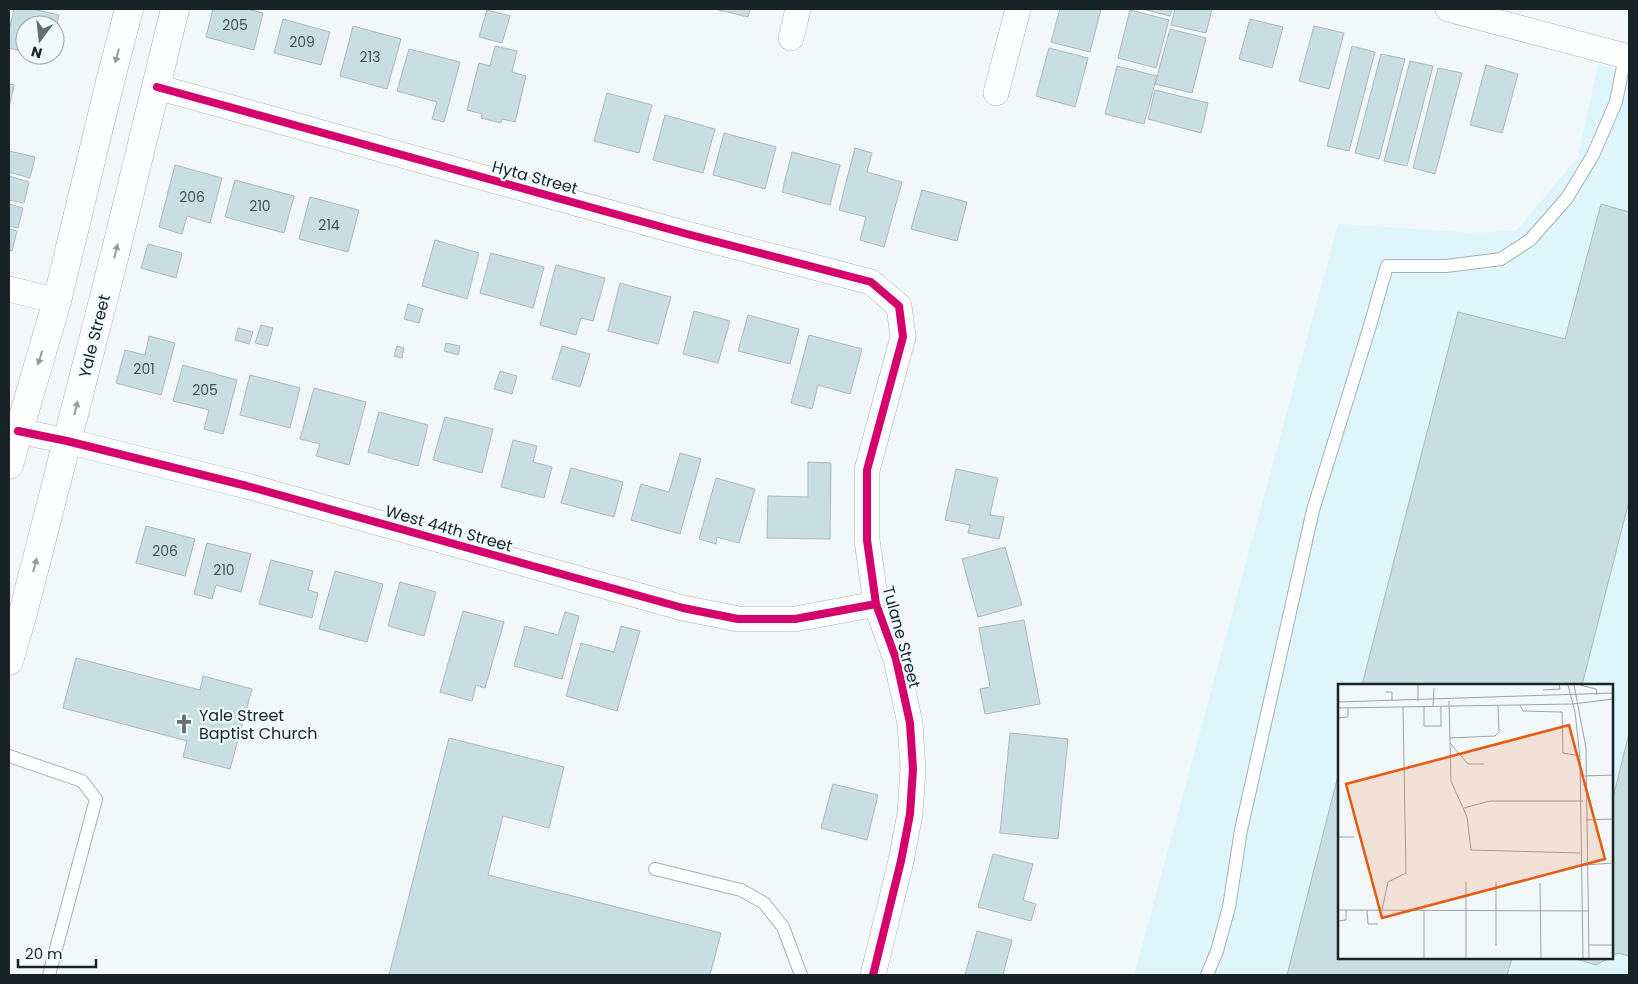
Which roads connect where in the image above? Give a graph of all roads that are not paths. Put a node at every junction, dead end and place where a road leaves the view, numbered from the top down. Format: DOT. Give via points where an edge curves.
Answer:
graph roads {
  1 [pos="130,9"];
  2 [pos="175,9"];
  3 [pos="798,9"];
  4 [pos="1018,9"];
  5 [pos="1448,9"];
  6 [pos="790,38"];
  7 [pos="1627,56"];
  8 [pos="157,87"];
  9 [pos="996,93"];
  10 [pos="9,290"];
  11 [pos="57,301"];
  12 [pos="899,306"];
  13 [pos="18,430"];
  14 [pos="67,441"];
  15 [pos="9,465"];
  16 [pos="876,604"];
  17 [pos="16,612"];
  18 [pos="9,661"];
  19 [pos="9,756"];
  20 [pos="655,869"];
  21 [pos="49,975"];
  22 [pos="801,975"];
  23 [pos="872,975"];
  24 [pos="1207,975"];
  1 -- 11 [label="main road, one-way"];
  2 -- 8 [label="main road, Yale Street"];
  3 -- 6 [label="street"];
  4 -- 9 [label="street"];
  5 -- 7 [label="street"];
  7 -- 24 [label="lane" via="1616,102 1593,155 1567,198 1530,240 1500,258 1446,266 1387,266 1312,510 1241,830 1229,907"];
  8 -- 12 [label="street, Hyta Street" via="871,282"];
  14 -- 8 [label="main road, Yale Street, one-way"];
  10 -- 11 [label="street"];
  11 -- 13 [label="main road, one-way"];
  12 -- 16 [label="street, Tulane Street" via="903,338 868,470 867,540"];
  13 -- 14 [label="street, West 44th Street"];
  13 -- 15 [label="main road"];
  14 -- 16 [label="street, West 44th Street" via="247,486 683,608 738,619 795,619"];
  17 -- 14 [label="main road, Yale Street, one-way"];
  16 -- 23 [label="street, Tulane Street" via="896,659 910,723 913,769 910,814 901,861"];
  17 -- 18 [label="main road, Yale Street"];
  19 -- 21 [label="lane" via="82,781 96,799"];
  20 -- 22 [label="lane" via="741,890 764,902 783,927"];
}
